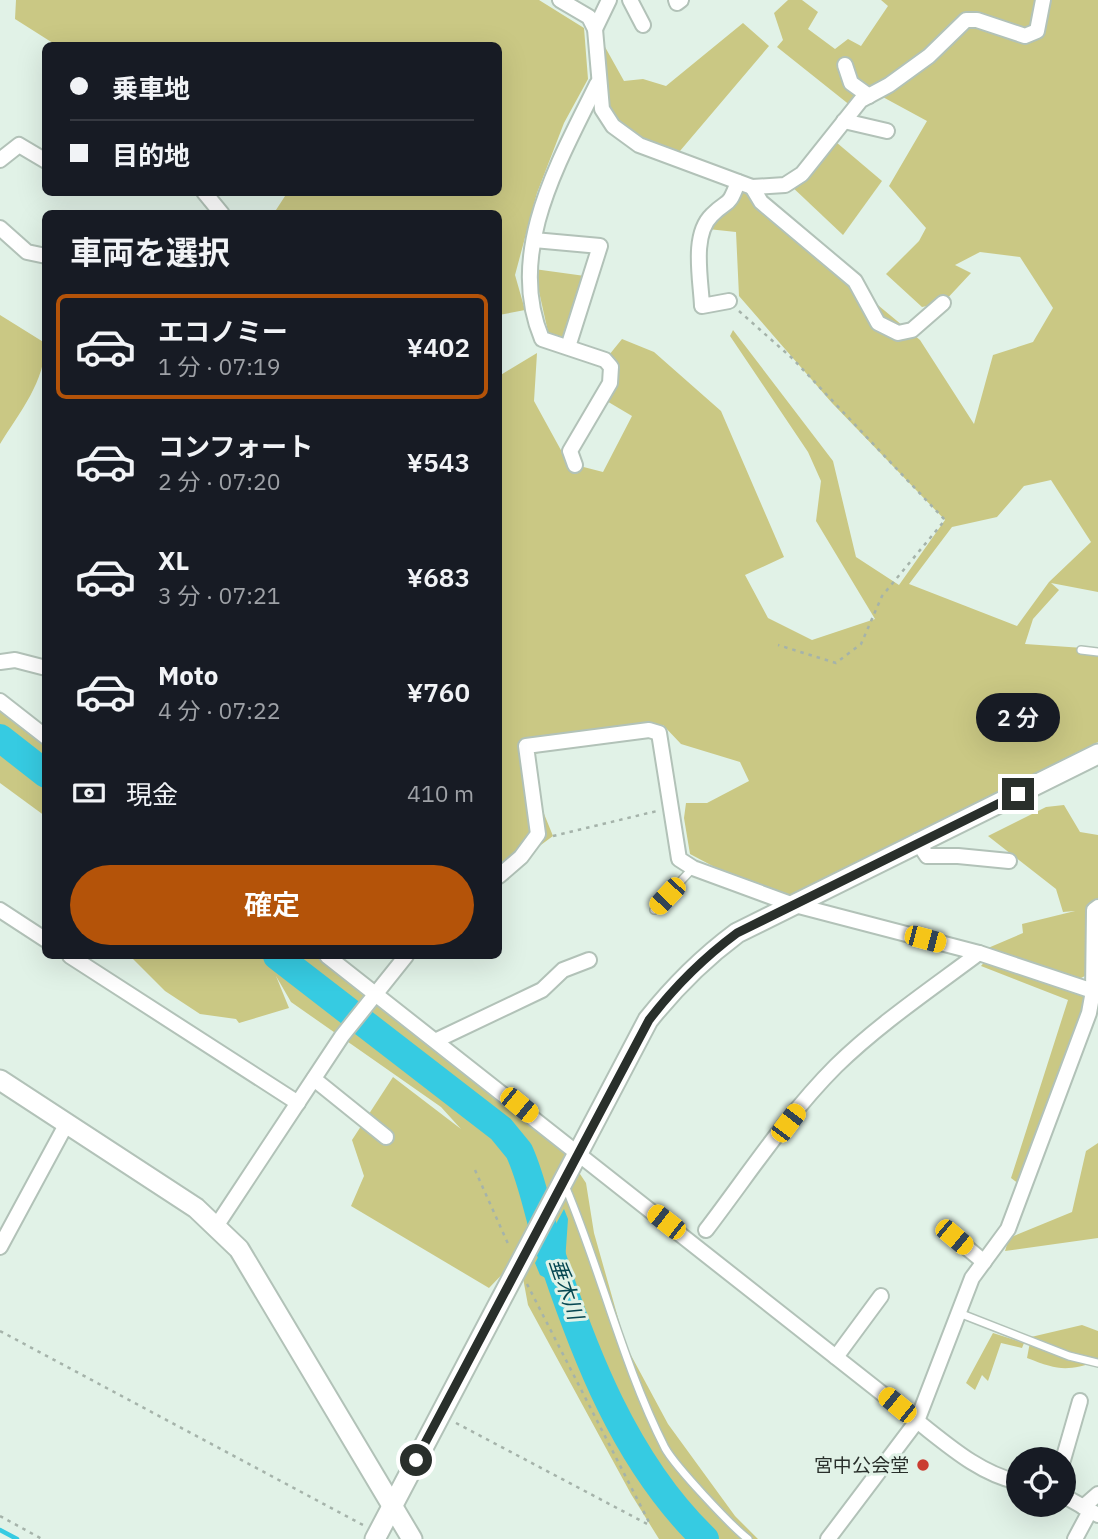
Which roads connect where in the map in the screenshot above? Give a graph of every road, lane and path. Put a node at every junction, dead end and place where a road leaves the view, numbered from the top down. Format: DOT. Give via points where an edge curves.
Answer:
graph roads {
  1 [pos="560,0"];
  2 [pos="609,0"];
  3 [pos="630,0"];
  4 [pos="676,0"];
  5 [pos="681,0"];
  6 [pos="1043,0"];
  7 [pos="643,25"];
  8 [pos="595,29"];
  9 [pos="845,65"];
  10 [pos="597,84"];
  11 [pos="869,96"];
  12 [pos="844,121"];
  13 [pos="887,131"];
  14 [pos="42,159"];
  15 [pos="0,160"];
  16 [pos="745,185"];
  17 [pos="207,196"];
  18 [pos="219,210"];
  19 [pos="0,228"];
  20 [pos="534,240"];
  21 [pos="42,255"];
  22 [pos="729,302"];
  23 [pos="943,303"];
  24 [pos="568,347"];
  25 [pos="575,465"];
  26 [pos="778,645"];
  27 [pos="1081,650"];
  28 [pos="1098,652"];
  29 [pos="0,662"];
  30 [pos="42,667"];
  31 [pos="0,701"];
  32 [pos="42,734"];
  33 [pos="1098,754"];
  34 [pos="671,808"];
  35 [pos="553,836"];
  36 [pos="917,841"];
  37 [pos="1009,861"];
  38 [pos="693,869"];
  39 [pos="502,873"];
  40 [pos="792,904"];
  41 [pos="1098,907"];
  42 [pos="0,910"];
  43 [pos="654,910"];
  44 [pos="42,937"];
  45 [pos="979,953"];
  46 [pos="75,959"];
  47 [pos="330,959"];
  48 [pos="404,959"];
  49 [pos="589,960"];
  50 [pos="1093,991"];
  51 [pos="371,998"];
  52 [pos="436,1040"];
  53 [pos="314,1079"];
  54 [pos="0,1080"];
  55 [pos="298,1103"];
  56 [pos="67,1123"];
  57 [pos="386,1137"];
  58 [pos="579,1156"];
  59 [pos="475,1170"];
  60 [pos="566,1188"];
  61 [pos="217,1225"];
  62 [pos="706,1230"];
  63 [pos="954,1237"];
  64 [pos="0,1247"];
  65 [pos="984,1262"];
  66 [pos="519,1268"];
  67 [pos="881,1296"];
  68 [pos="959,1312"];
  69 [pos="0,1331"];
  70 [pos="836,1357"];
  71 [pos="1098,1363"];
  72 [pos="1080,1401"];
  73 [pos="440,1415"];
  74 [pos="918,1422"];
  75 [pos="1067,1447"];
  76 [pos="1006,1479"];
  77 [pos="1098,1494"];
  78 [pos="392,1505"];
  79 [pos="1090,1511"];
  80 [pos="0,1516"];
  81 [pos="376,1536"];
  82 [pos="42,1539"];
  83 [pos="412,1539"];
  84 [pos="748,1539"];
  85 [pos="828,1539"];
  86 [pos="1075,1539"];
  1 -- 8 [label="street" via="589,17"];
  2 -- 8 [label="street"];
  3 -- 7 [label="street"];
  4 -- 5 [label="street"];
  6 -- 11 [label="street" via="1037,32 1025,36 977,19 966,20 929,56"];
  8 -- 10 [label="street"];
  9 -- 11 [label="street" via="851,83"];
  10 -- 16 [label="street" via="602,109 625,136"];
  10 -- 20 [label="street" via="550,179"];
  11 -- 12 [label="street"];
  12 -- 13 [label="street"];
  12 -- 16 [label="street" via="802,174 785,185"];
  14 -- 15 [label="street" via="19,145"];
  16 -- 22 [label="street" via="730,203 711,215 700,234 702,306"];
  16 -- 23 [label="street" via="855,281 878,323 898,333 912,330"];
  17 -- 18 [label="street"];
  19 -- 21 [label="street" via="27,252"];
  20 -- 24 [label="street" via="529,288 534,320 542,339"];
  20 -- 24 [label="street" via="600,246"];
  22 -- 26 [label="path" via="793,359 945,520 882,596 861,644 835,663"];
  24 -- 25 [label="street" via="605,359 611,367 610,383 570,451"];
  27 -- 28 [label="lane"];
  29 -- 30 [label="street" via="15,660"];
  31 -- 32 [label="street"];
  33 -- 36 [label="street"];
  34 -- 35 [label="path"];
  34 -- 38 [label="street" via="678,859"];
  34 -- 39 [label="street" via="656,732 526,746 538,834"];
  36 -- 37 [label="street" via="927,856"];
  36 -- 40 [label="street"];
  38 -- 40 [label="street"];
  38 -- 43 [label="lane"];
  40 -- 45 [label="street"];
  40 -- 58 [label="street" via="737,933 675,986 649,1020"];
  41 -- 50 [label="street" via="1094,910"];
  42 -- 44 [label="street"];
  45 -- 50 [label="street"];
  45 -- 62 [label="street" via="836,1066"];
  46 -- 55 [label="street"];
  47 -- 51 [label="street"];
  48 -- 51 [label="street"];
  49 -- 52 [label="street" via="563,970 542,990"];
  50 -- 65 [label="street" via="1089,1013 1007,1229"];
  51 -- 52 [label="street"];
  51 -- 53 [label="street"];
  52 -- 58 [label="street"];
  53 -- 55 [label="street"];
  53 -- 57 [label="street"];
  54 -- 56 [label="street"];
  55 -- 61 [label="street"];
  56 -- 61 [label="street"];
  56 -- 64 [label="street"];
  58 -- 66 [label="street"];
  58 -- 70 [label="street"];
  59 -- 66 [label="path"];
  60 -- 84 [label="lane" via="627,1360 667,1451"];
  61 -- 78 [label="street" via="239,1249"];
  63 -- 65 [label="street"];
  65 -- 68 [label="street" via="972,1278"];
  66 -- 73 [label="street"];
  66 -- 73 [label="path" via="651,1526"];
  67 -- 70 [label="street"];
  68 -- 71 [label="lane"];
  68 -- 74 [label="street"];
  69 -- 81 [label="path"];
  70 -- 74 [label="street"];
  72 -- 75 [label="street"];
  73 -- 78 [label="street"];
  74 -- 76 [label="street" via="975,1465"];
  74 -- 85 [label="street"];
  77 -- 79 [label="street"];
  78 -- 81 [label="street"];
  78 -- 83 [label="street"];
  79 -- 86 [label="street"];
  80 -- 82 [label="path"];
}
